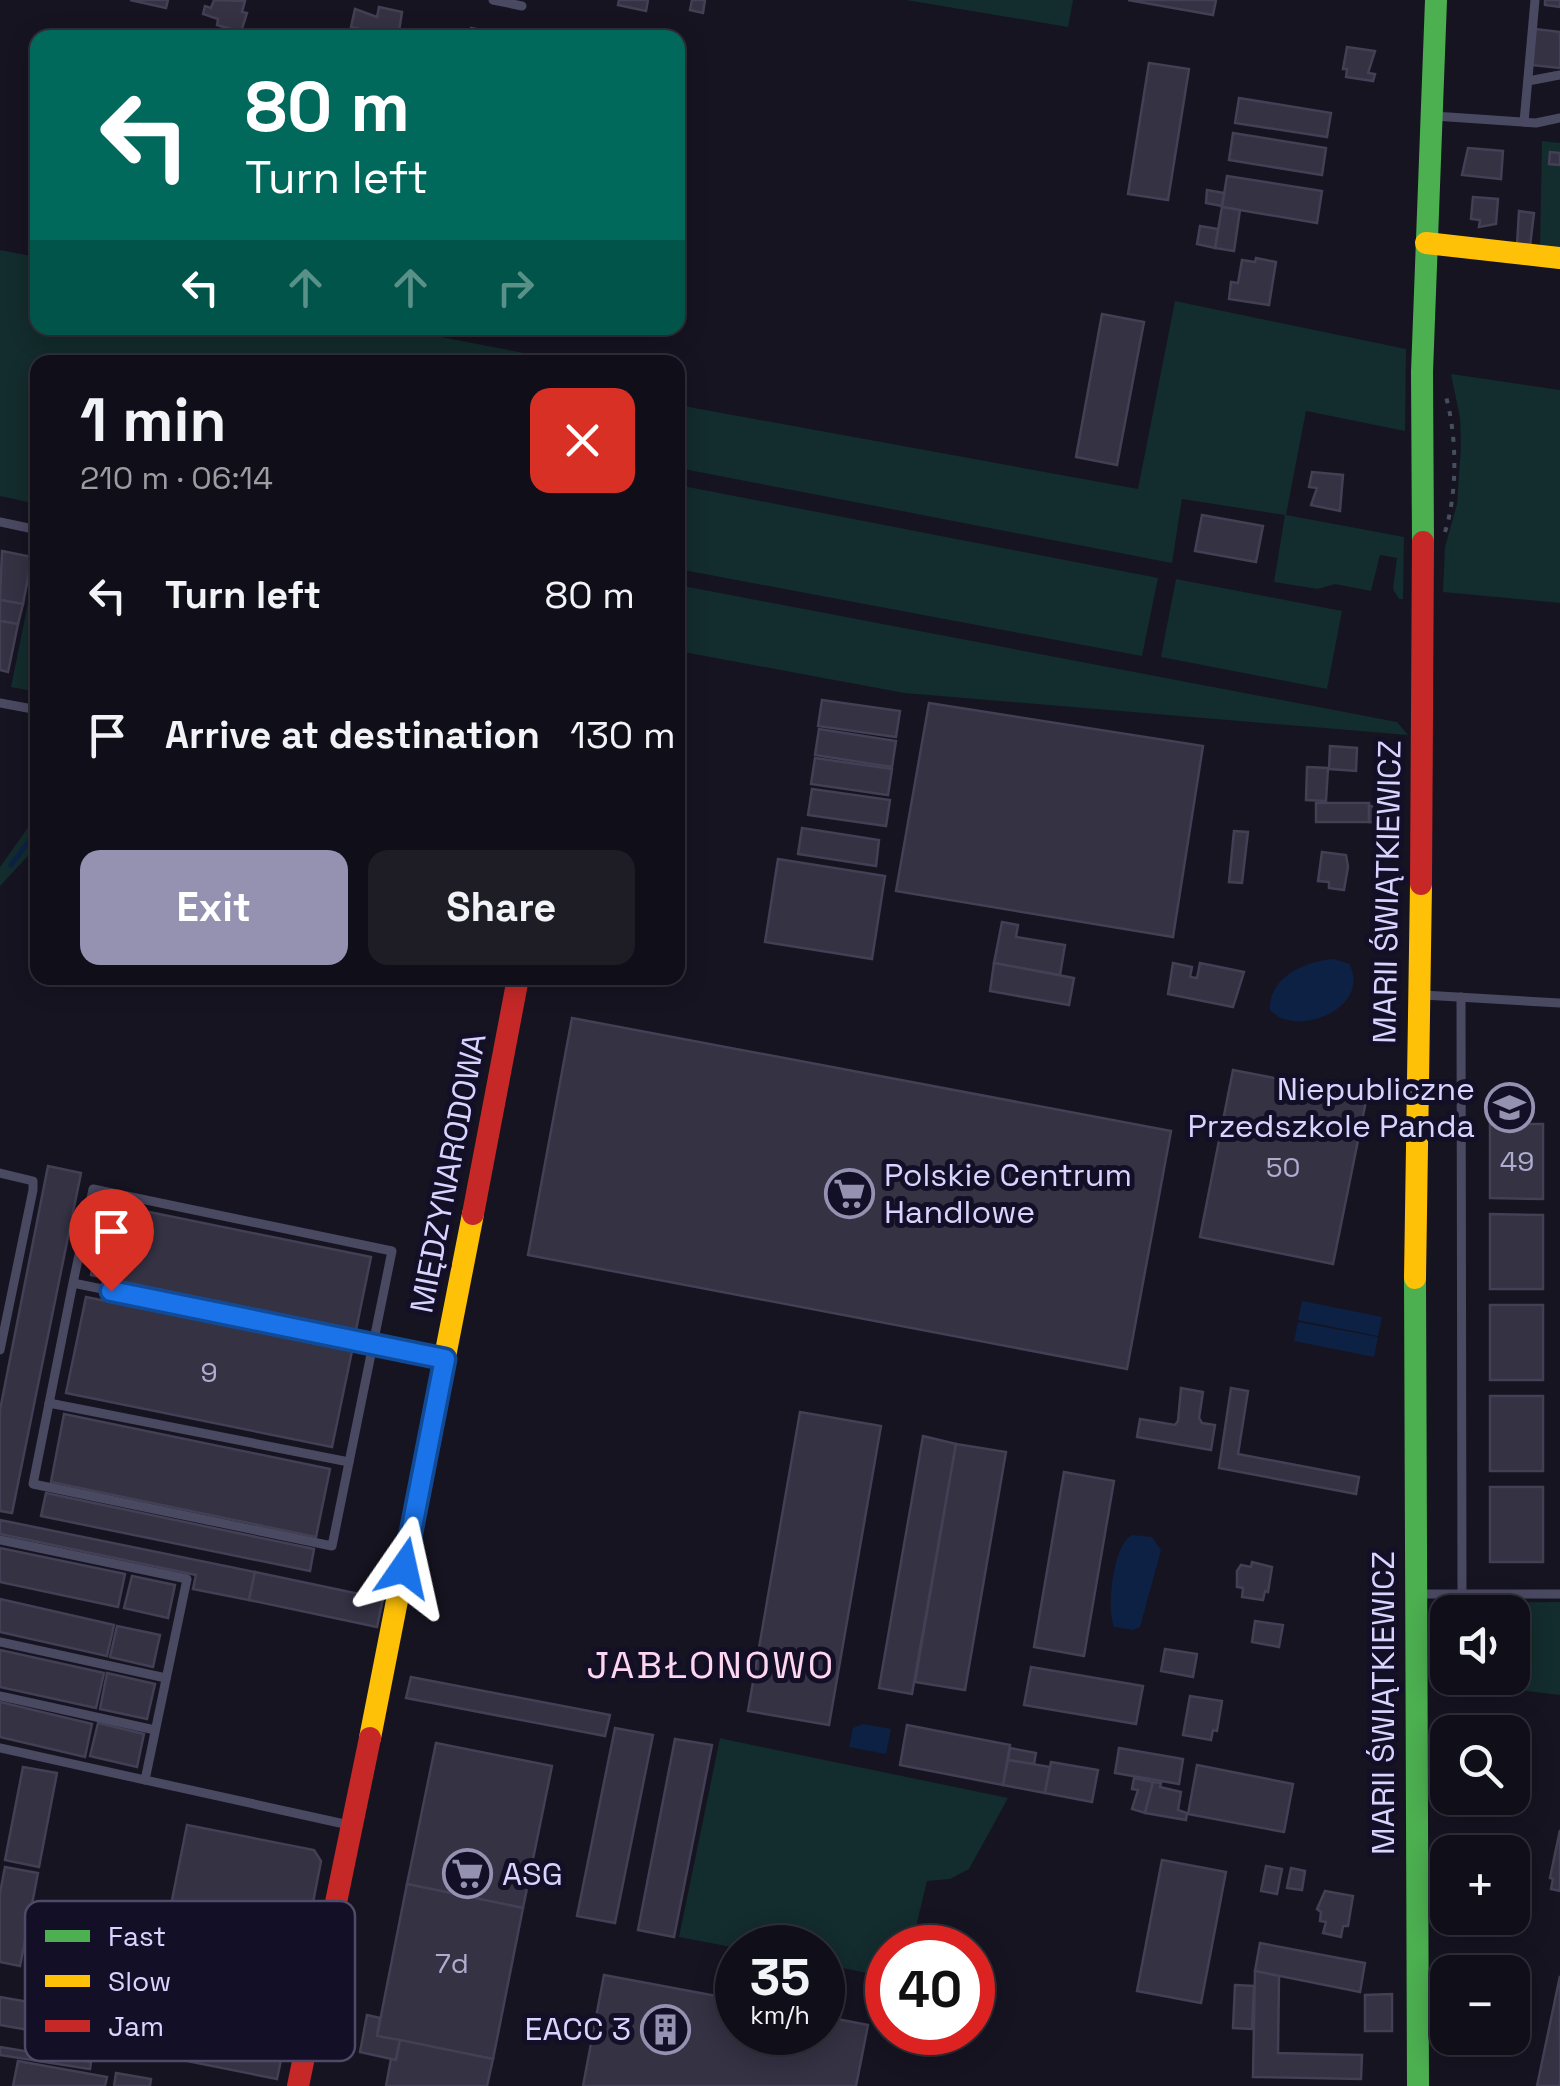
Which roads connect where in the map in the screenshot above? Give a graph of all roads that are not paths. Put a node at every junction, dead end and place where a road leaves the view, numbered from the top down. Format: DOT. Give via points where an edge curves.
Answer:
graph roads {
  1 [pos="493,0"];
  2 [pos="1436,0"];
  3 [pos="1535,0"];
  4 [pos="522,6"];
  5 [pos="1560,75"];
  6 [pos="1528,81"];
  7 [pos="1432,116"];
  8 [pos="1560,118"];
  9 [pos="1524,122"];
  10 [pos="1426,243"];
  11 [pos="1560,258"];
  12 [pos="0,522"];
  13 [pos="30,528"];
  14 [pos="0,703"];
  15 [pos="30,709"];
  16 [pos="517,985"];
  17 [pos="1418,995"];
  18 [pos="1462,997"];
  19 [pos="1560,1003"];
  20 [pos="0,1173"];
  21 [pos="74,1283"];
  22 [pos="373,1344"];
  23 [pos="0,1350"];
  24 [pos="445,1359"];
  25 [pos="50,1403"];
  26 [pos="349,1462"];
  27 [pos="0,1540"];
  28 [pos="1416,1594"];
  29 [pos="1462,1594"];
  30 [pos="1560,1594"];
  31 [pos="0,1642"];
  32 [pos="166,1678"];
  33 [pos="0,1696"];
  34 [pos="156,1730"];
  35 [pos="0,1748"];
  36 [pos="145,1780"];
  37 [pos="352,1825"];
  38 [pos="336,1901"];
  39 [pos="303,2061"];
  40 [pos="298,2086"];
  41 [pos="1418,2086"];
  1 -- 4 [label="lane"];
  2 -- 7 [label="street, MARII ŚWIĄTKIEWICZ"];
  3 -- 6 [label="lane"];
  5 -- 6 [label="lane"];
  6 -- 9 [label="lane"];
  7 -- 9 [label="lane"];
  7 -- 10 [label="street, MARII ŚWIĄTKIEWICZ"];
  8 -- 9 [label="lane"];
  10 -- 11 [label="street"];
  10 -- 17 [label="street, MARII ŚWIĄTKIEWICZ"];
  12 -- 13 [label="lane"];
  14 -- 15 [label="lane"];
  16 -- 24 [label="street, MIĘDZYNARODOWA"];
  17 -- 18 [label="lane"];
  17 -- 28 [label="street, MARII ŚWIĄTKIEWICZ"];
  18 -- 19 [label="lane"];
  18 -- 29 [label="lane"];
  20 -- 23 [label="lane" via="33,1181 33,1190"];
  21 -- 22 [label="lane"];
  21 -- 22 [label="lane" via="93,1189 392,1252"];
  21 -- 25 [label="lane"];
  22 -- 24 [label="lane"];
  22 -- 26 [label="lane"];
  24 -- 37 [label="street, MIĘDZYNARODOWA"];
  25 -- 26 [label="lane"];
  25 -- 26 [label="lane" via="33,1484 332,1546"];
  27 -- 32 [label="lane" via="187,1578"];
  28 -- 29 [label="lane"];
  28 -- 41 [label="street, MARII ŚWIĄTKIEWICZ"];
  29 -- 30 [label="lane"];
  31 -- 32 [label="lane"];
  32 -- 34 [label="lane"];
  33 -- 34 [label="lane"];
  34 -- 36 [label="lane"];
  35 -- 36 [label="lane"];
  36 -- 37 [label="lane"];
  37 -- 38 [label="street, MIĘDZYNARODOWA"];
  39 -- 40 [label="street, MIĘDZYNARODOWA"];
}
